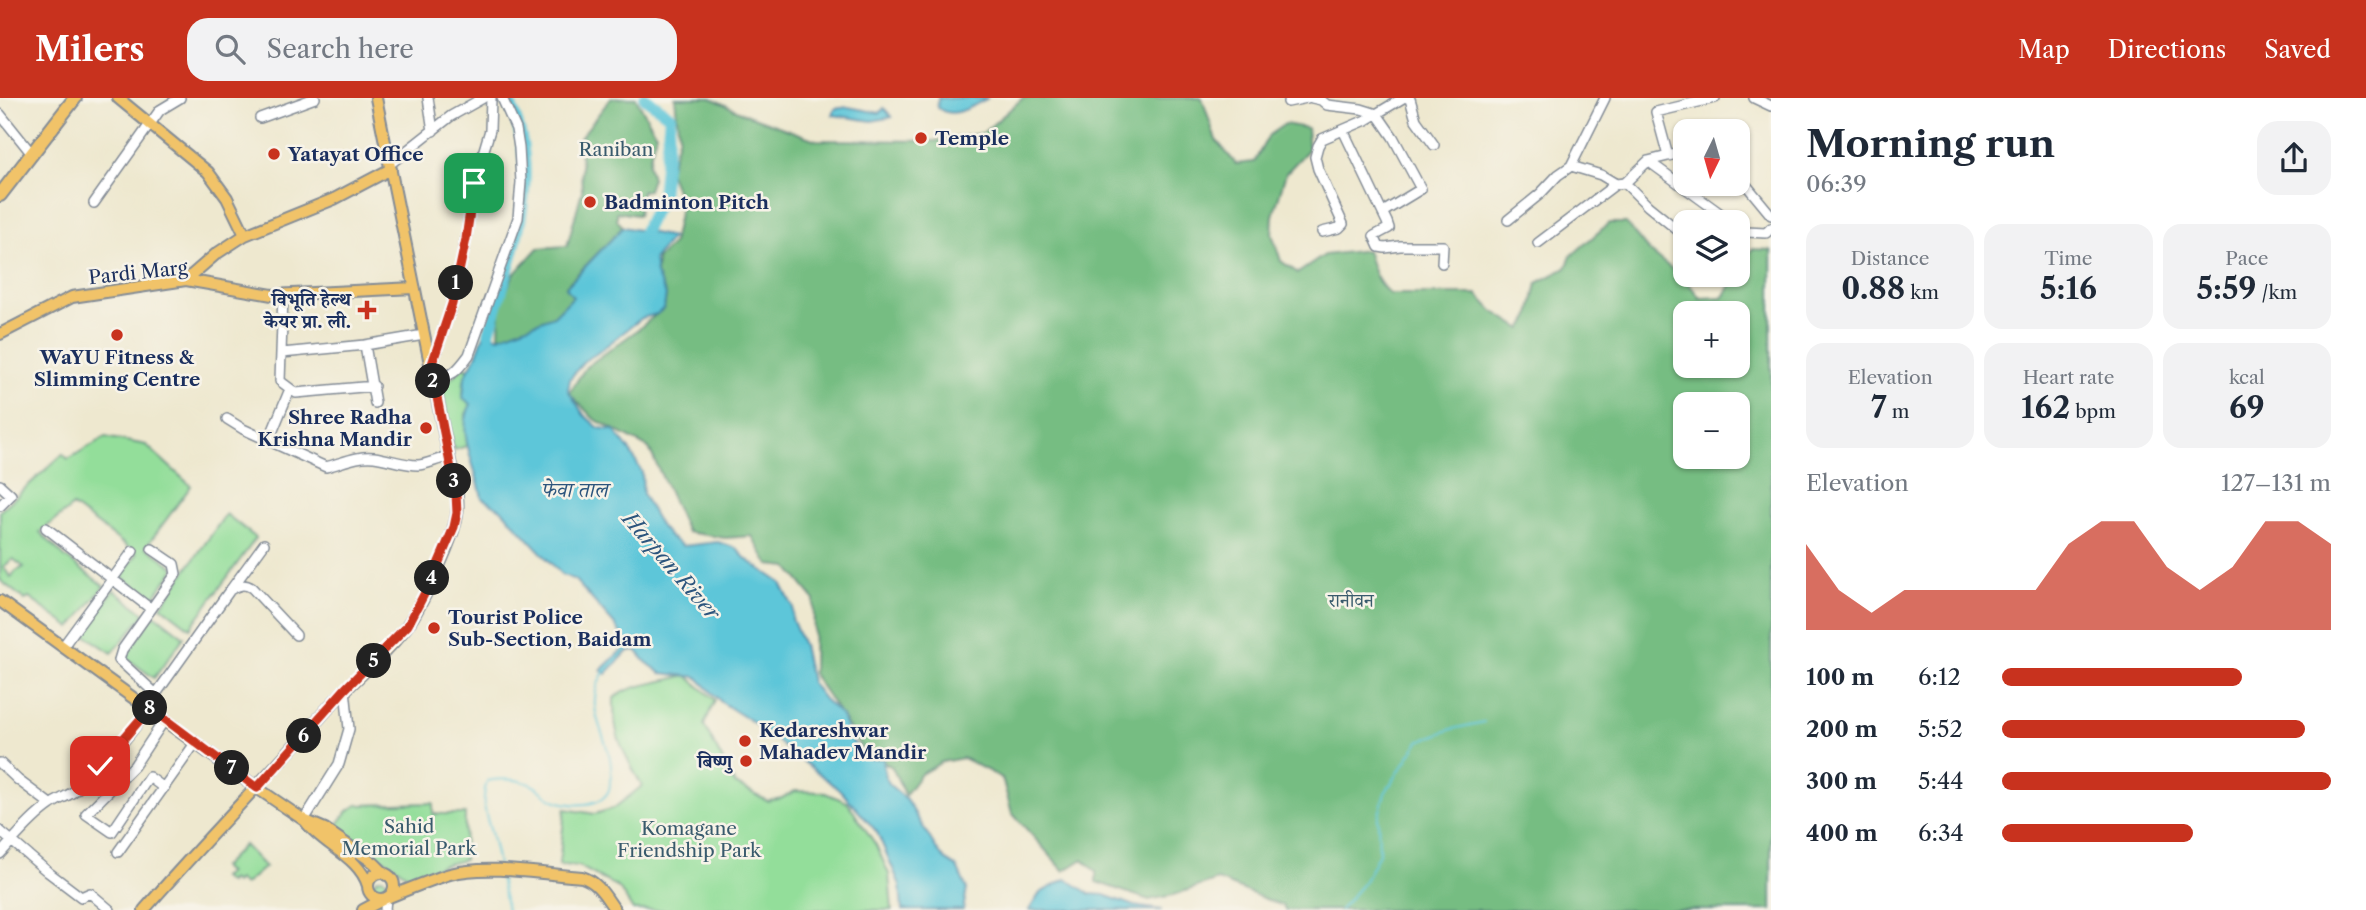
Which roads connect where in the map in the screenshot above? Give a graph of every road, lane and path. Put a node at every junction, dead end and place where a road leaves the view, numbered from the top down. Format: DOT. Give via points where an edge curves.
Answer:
graph roads {
  1 [pos="75,98"];
  2 [pos="118,98"];
  3 [pos="180,98"];
  4 [pos="314,98"];
  5 [pos="376,98"];
  6 [pos="428,98"];
  7 [pos="483,98"];
  8 [pos="491,98"];
  9 [pos="502,98"];
  10 [pos="1309,98"];
  11 [pos="1404,98"];
  12 [pos="1605,98"];
  13 [pos="1715,98"];
  14 [pos="1754,98"];
  15 [pos="1695,100"];
  16 [pos="1288,102"];
  17 [pos="1771,106"];
  18 [pos="1377,114"];
  19 [pos="260,118"];
  20 [pos="2,120"];
  21 [pos="149,124"];
  22 [pos="1343,130"];
  23 [pos="433,131"];
  24 [pos="1434,145"];
  25 [pos="32,154"];
  26 [pos="1673,155"];
  27 [pos="1668,156"];
  28 [pos="1648,161"];
  29 [pos="1571,166"];
  30 [pos="390,167"];
  31 [pos="1620,183"];
  32 [pos="1750,190"];
  33 [pos="0,195"];
  34 [pos="94,203"];
  35 [pos="1715,210"];
  36 [pos="1383,212"];
  37 [pos="1771,215"];
  38 [pos="1508,219"];
  39 [pos="1673,226"];
  40 [pos="1771,228"];
  41 [pos="1321,232"];
  42 [pos="1750,232"];
  43 [pos="245,235"];
  44 [pos="1538,243"];
  45 [pos="1442,263"];
  46 [pos="186,280"];
  47 [pos="414,288"];
  48 [pos="283,295"];
  49 [pos="0,334"];
  50 [pos="424,335"];
  51 [pos="365,345"];
  52 [pos="282,353"];
  53 [pos="432,372"];
  54 [pos="374,386"];
  55 [pos="290,389"];
  56 [pos="376,403"];
  57 [pos="227,419"];
  58 [pos="269,440"];
  59 [pos="449,457"];
  60 [pos="0,485"];
  61 [pos="0,506"];
  62 [pos="46,528"];
  63 [pos="264,544"];
  64 [pos="152,549"];
  65 [pos="133,551"];
  66 [pos="113,579"];
  67 [pos="230,590"];
  68 [pos="0,601"];
  69 [pos="151,609"];
  70 [pos="296,635"];
  71 [pos="64,645"];
  72 [pos="345,689"];
  73 [pos="156,694"];
  74 [pos="150,708"];
  75 [pos="165,719"];
  76 [pos="196,742"];
  77 [pos="0,762"];
  78 [pos="134,766"];
  79 [pos="149,777"];
  80 [pos="164,788"];
  81 [pos="257,788"];
  82 [pos="50,804"];
  83 [pos="304,820"];
  84 [pos="0,831"];
  85 [pos="12,842"];
  86 [pos="118,852"];
  87 [pos="0,854"];
  88 [pos="388,876"];
  89 [pos="426,883"];
  90 [pos="368,888"];
  91 [pos="386,901"];
  92 [pos="110,910"];
  93 [pos="144,910"];
  94 [pos="362,910"];
  95 [pos="615,910"];
  1 -- 25 [label="highway"];
  2 -- 21 [label="main road"];
  3 -- 21 [label="street" via="160,110"];
  4 -- 19 [label="street"];
  5 -- 30 [label="main road"];
  6 -- 23 [label="street"];
  7 -- 23 [label="street"];
  8 -- 53 [label="street" via="490,130 474,183 452,304"];
  9 -- 53 [label="street" via="519,148 517,218 469,355 448,377"];
  10 -- 16 [label="street"];
  10 -- 18 [label="street"];
  11 -- 18 [label="street"];
  11 -- 24 [label="street" via="1410,99 1416,120"];
  12 -- 29 [label="street"];
  13 -- 15 [label="street"];
  14 -- 17 [label="street"];
  15 -- 27 [label="street" via="1657,112"];
  18 -- 22 [label="street"];
  18 -- 36 [label="street" via="1422,189"];
  20 -- 25 [label="street"];
  21 -- 34 [label="street"];
  21 -- 43 [label="main road" via="208,172"];
  22 -- 36 [label="street"];
  22 -- 41 [label="street" via="1322,139 1315,157 1343,224"];
  23 -- 30 [label="street"];
  25 -- 33 [label="highway"];
  26 -- 27 [label="street"];
  27 -- 28 [label="street"];
  28 -- 31 [label="street"];
  28 -- 35 [label="street"];
  29 -- 31 [label="street"];
  29 -- 38 [label="street"];
  30 -- 43 [label="main road" via="334,199"];
  30 -- 47 [label="main road"];
  31 -- 39 [label="street"];
  31 -- 44 [label="street"];
  32 -- 37 [label="street"];
  36 -- 45 [label="street" via="1389,228 1374,236 1379,247 1443,246"];
  40 -- 42 [label="street" via="1766,233"];
  43 -- 46 [label="main road"];
  46 -- 48 [label="main road, Pardi Marg"];
  46 -- 49 [label="main road, Pardi Marg" via="72,298"];
  47 -- 48 [label="main road, Pardi Marg"];
  47 -- 50 [label="main road"];
  48 -- 52 [label="street"];
  50 -- 51 [label="street"];
  50 -- 53 [label="main road"];
  51 -- 52 [label="street"];
  51 -- 54 [label="street"];
  52 -- 55 [label="street" via="280,381"];
  53 -- 59 [label="main road"];
  54 -- 55 [label="street" via="296,393"];
  54 -- 56 [label="street"];
  55 -- 58 [label="street"];
  57 -- 58 [label="street"];
  58 -- 59 [label="street" via="326,467 361,457 422,465"];
  59 -- 72 [label="main road" via="456,519 430,583 408,625"];
  60 -- 61 [label="street" via="11,495"];
  62 -- 66 [label="street"];
  63 -- 67 [label="street"];
  64 -- 69 [label="street" via="174,564 176,574"];
  65 -- 66 [label="street"];
  66 -- 69 [label="street"];
  66 -- 71 [label="street"];
  67 -- 70 [label="street" via="241,585 253,588"];
  67 -- 73 [label="street"];
  68 -- 71 [label="main road"];
  69 -- 73 [label="street" via="119,660"];
  71 -- 74 [label="main road"];
  72 -- 81 [label="main road"];
  72 -- 83 [label="street" via="349,729 342,752"];
  73 -- 74 [label="street"];
  74 -- 75 [label="main road"];
  74 -- 82 [label="street" via="73,792"];
  75 -- 76 [label="main road"];
  75 -- 78 [label="street"];
  76 -- 80 [label="street"];
  76 -- 81 [label="main road"];
  77 -- 82 [label="street"];
  78 -- 79 [label="street"];
  78 -- 79 [label="street" via="86,814 112,832"];
  79 -- 80 [label="street"];
  80 -- 86 [label="street"];
  81 -- 83 [label="main road"];
  81 -- 93 [label="main road"];
  82 -- 85 [label="street"];
  83 -- 88 [label="main road" via="335,835"];
  83 -- 90 [label="main road" via="315,835 356,864"];
  84 -- 85 [label="street"];
  85 -- 87 [label="street"];
  85 -- 92 [label="street" via="81,897 90,893"];
  88 -- 89 [label="main road" via="403,883"];
  88 -- 90 [label="main road" via="373,876"];
  88 -- 91 [label="main road" via="394,887"];
  89 -- 91 [label="main road"];
  89 -- 95 [label="main road" via="450,874 490,870 582,877 597,884"];
  90 -- 91 [label="main road" via="374,898"];
  90 -- 94 [label="main road"];
  91 -- 94 [label="main road"];
}
